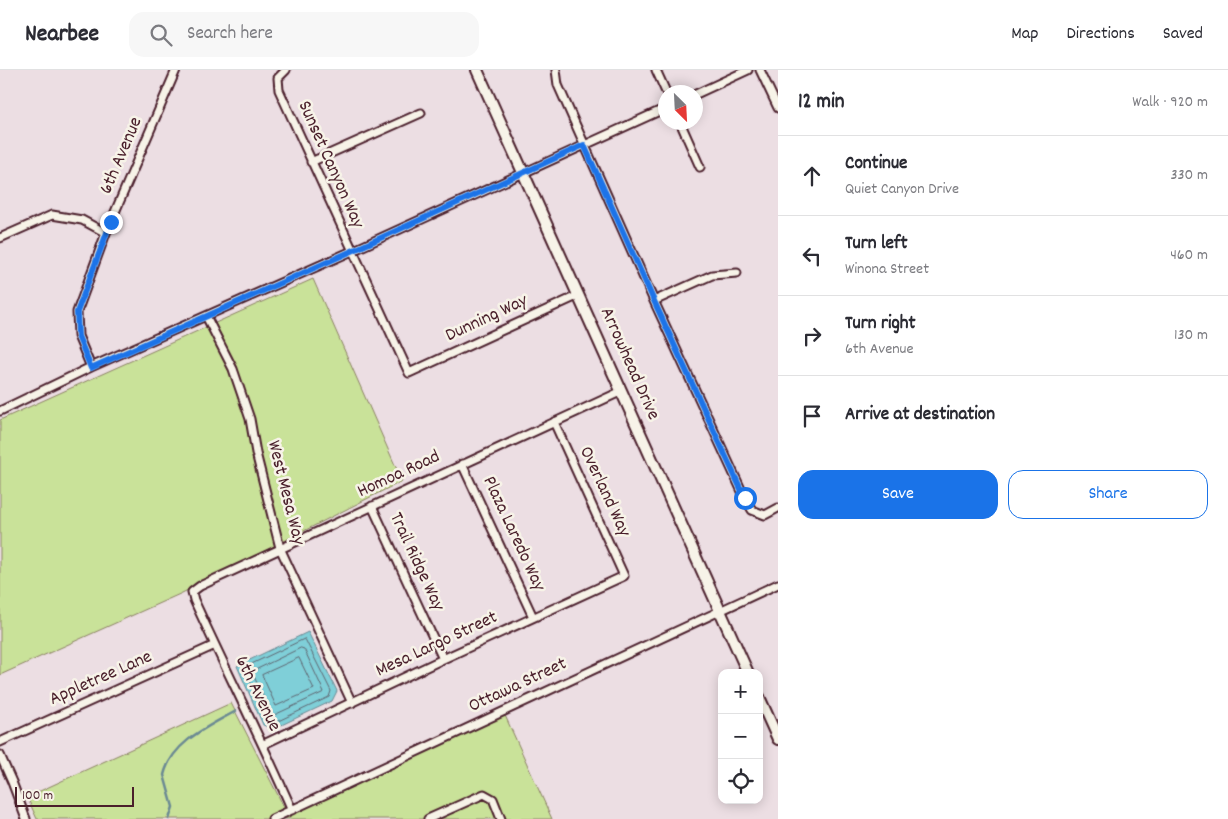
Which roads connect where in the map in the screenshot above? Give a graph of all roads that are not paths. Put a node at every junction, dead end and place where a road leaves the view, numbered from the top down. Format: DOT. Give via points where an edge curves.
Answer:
graph roads {
  1 [pos="176,70"];
  2 [pos="286,70"];
  3 [pos="478,70"];
  4 [pos="556,70"];
  5 [pos="656,70"];
  6 [pos="748,70"];
  7 [pos="760,70"];
  8 [pos="663,85"];
  9 [pos="703,91"];
  10 [pos="778,108"];
  11 [pos="658,112"];
  12 [pos="421,113"];
  13 [pos="684,130"];
  14 [pos="584,145"];
  15 [pos="311,162"];
  16 [pos="700,167"];
  17 [pos="523,173"];
  18 [pos="106,234"];
  19 [pos="0,238"];
  20 [pos="352,251"];
  21 [pos="737,273"];
  22 [pos="579,295"];
  23 [pos="654,301"];
  24 [pos="206,316"];
  25 [pos="91,368"];
  26 [pos="409,373"];
  27 [pos="622,391"];
  28 [pos="0,411"];
  29 [pos="554,422"];
  30 [pos="462,464"];
  31 [pos="372,506"];
  32 [pos="778,508"];
  33 [pos="280,548"];
  34 [pos="624,576"];
  35 [pos="778,584"];
  36 [pos="192,592"];
  37 [pos="721,610"];
  38 [pos="533,617"];
  39 [pos="214,645"];
  40 [pos="443,659"];
  41 [pos="746,669"];
  42 [pos="352,703"];
  43 [pos="763,706"];
  44 [pos="778,739"];
  45 [pos="0,742"];
  46 [pos="264,744"];
  47 [pos="0,755"];
  48 [pos="292,810"];
  49 [pos="26,819"];
  50 [pos="272,819"];
  51 [pos="428,819"];
  52 [pos="502,819"];
  1 -- 18 [label="street, 6th Avenue"];
  2 -- 15 [label="street, Sunset Canyon Way" via="278,78 279,90"];
  3 -- 17 [label="main road, Arrowhead Drive"];
  4 -- 14 [label="street" via="558,86"];
  5 -- 8 [label="street"];
  6 -- 9 [label="street"];
  7 -- 10 [label="street"];
  11 -- 14 [label="street"];
  12 -- 15 [label="street"];
  13 -- 16 [label="street"];
  14 -- 17 [label="street"];
  14 -- 23 [label="street"];
  15 -- 20 [label="street, Sunset Canyon Way"];
  17 -- 20 [label="street"];
  17 -- 22 [label="main road, Arrowhead Drive"];
  18 -- 19 [label="street" via="82,220 52,216"];
  18 -- 25 [label="street, 6th Avenue" via="77,312 78,336"];
  20 -- 24 [label="street"];
  20 -- 26 [label="street, Sunset Canyon Way"];
  21 -- 23 [label="street" via="712,275"];
  22 -- 26 [label="street, Dunning Way"];
  22 -- 27 [label="main road, Arrowhead Drive"];
  23 -- 32 [label="street" via="752,510 764,514"];
  24 -- 25 [label="street"];
  24 -- 33 [label="street, West Mesa Way" via="233,369 250,419"];
  25 -- 28 [label="street"];
  27 -- 29 [label="street, Homoa Road"];
  27 -- 37 [label="main road, Arrowhead Drive"];
  29 -- 30 [label="street, Homoa Road"];
  29 -- 34 [label="street, Overland Way"];
  30 -- 31 [label="street, Homoa Road"];
  30 -- 38 [label="street, Plaza Laredo Way"];
  31 -- 33 [label="street, Homoa Road"];
  31 -- 40 [label="street, Trail Ridge Way"];
  33 -- 36 [label="street, Homoa Road"];
  33 -- 42 [label="street, West Mesa Way"];
  34 -- 38 [label="street, Mesa Largo Street"];
  35 -- 37 [label="street, Ottawa Street"];
  36 -- 39 [label="street, 6th Avenue"];
  37 -- 41 [label="main road, Arrowhead Drive"];
  37 -- 48 [label="street, Ottawa Street"];
  38 -- 40 [label="street, Mesa Largo Street"];
  39 -- 45 [label="street, Appletree Lane"];
  39 -- 46 [label="street, 6th Avenue"];
  40 -- 42 [label="street, Mesa Largo Street"];
  42 -- 46 [label="street, Mesa Largo Street"];
  43 -- 44 [label="main road"];
  46 -- 48 [label="street, 6th Avenue"];
  47 -- 49 [label="street"];
  48 -- 50 [label="street, Ottawa Street"];
  51 -- 52 [label="street" via="484,794 492,799"];
}
